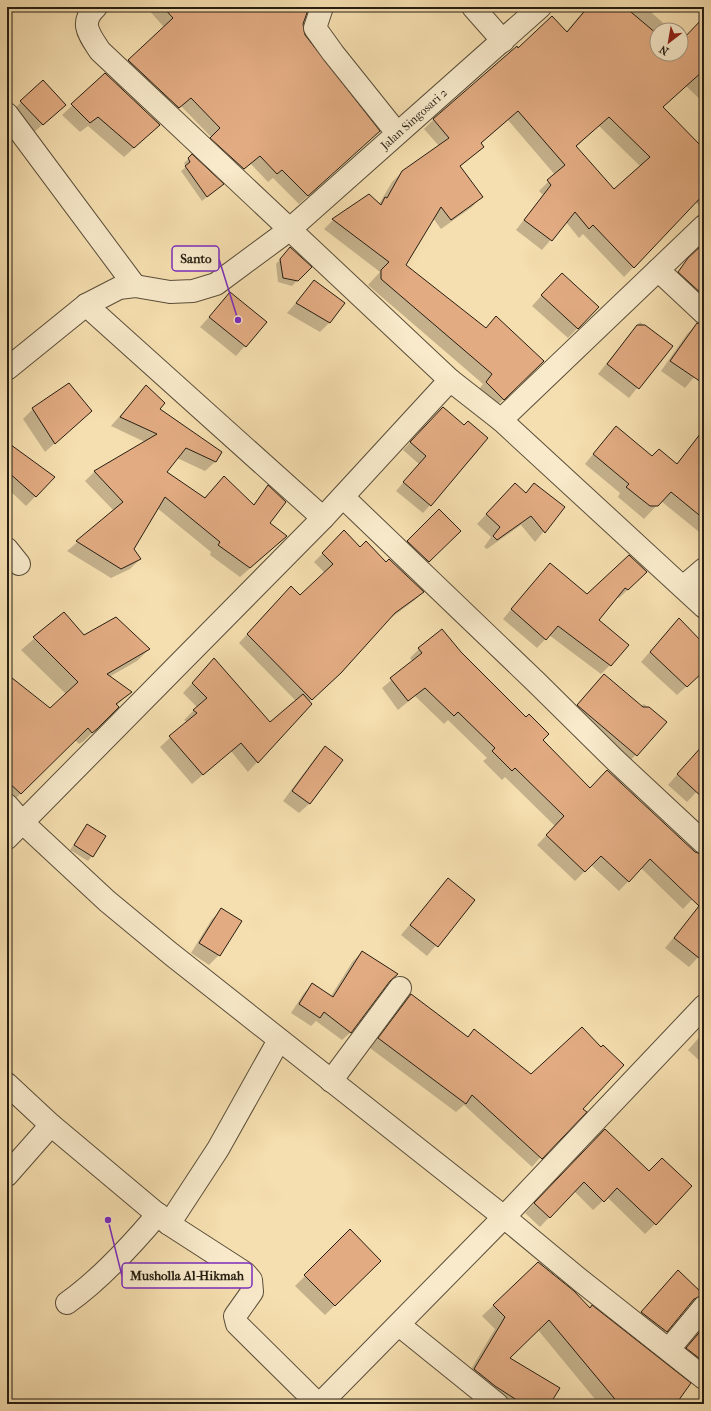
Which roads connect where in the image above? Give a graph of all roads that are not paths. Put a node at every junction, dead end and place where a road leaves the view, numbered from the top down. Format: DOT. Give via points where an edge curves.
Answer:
graph roads {
  1 [pos="96,7"];
  2 [pos="322,7"];
  3 [pos="473,7"];
  4 [pos="540,7"];
  5 [pos="503,41"];
  6 [pos="7,114"];
  7 [pos="397,133"];
  8 [pos="704,226"];
  9 [pos="289,230"];
  10 [pos="658,270"];
  11 [pos="135,286"];
  12 [pos="86,305"];
  13 [pos="704,313"];
  14 [pos="7,369"];
  15 [pos="450,380"];
  16 [pos="501,420"];
  17 [pos="343,497"];
  18 [pos="323,518"];
  19 [pos="704,569"];
  20 [pos="683,587"];
  21 [pos="704,607"];
  22 [pos="7,805"];
  23 [pos="22,822"];
  24 [pos="7,838"];
  25 [pos="704,843"];
  26 [pos="400,988"];
  27 [pos="704,1006"];
  28 [pos="279,1040"];
  29 [pos="332,1081"];
  30 [pos="7,1084"];
  31 [pos="51,1125"];
  32 [pos="7,1174"];
  33 [pos="504,1217"];
  34 [pos="164,1219"];
  35 [pos="67,1303"];
  36 [pos="704,1307"];
  37 [pos="399,1326"];
  38 [pos="669,1349"];
  39 [pos="704,1378"];
  40 [pos="319,1404"];
  41 [pos="497,1404"];
  1 -- 9 [label="street" via="89,13 86,21 88,32 100,51"];
  2 -- 7 [label="street" via="315,28"];
  3 -- 5 [label="street"];
  4 -- 5 [label="street, Jalan Singosari 2"];
  5 -- 7 [label="street, Jalan Singosari 2"];
  6 -- 11 [label="street"];
  7 -- 9 [label="street, Jalan Singosari 2"];
  8 -- 10 [label="street"];
  9 -- 11 [label="street, Jalan Singosari 2" via="216,284 193,291 170,292"];
  9 -- 15 [label="street"];
  10 -- 13 [label="street"];
  10 -- 16 [label="street"];
  11 -- 12 [label="street" via="119,288"];
  12 -- 14 [label="street"];
  12 -- 18 [label="street"];
  15 -- 16 [label="street"];
  15 -- 17 [label="street"];
  16 -- 20 [label="street"];
  17 -- 18 [label="street"];
  17 -- 25 [label="street"];
  18 -- 23 [label="street"];
  19 -- 20 [label="street"];
  20 -- 21 [label="street"];
  22 -- 23 [label="street"];
  23 -- 24 [label="street"];
  23 -- 28 [label="street" via="107,901"];
  26 -- 29 [label="street"];
  27 -- 33 [label="street"];
  28 -- 29 [label="street"];
  28 -- 34 [label="street" via="218,1149"];
  29 -- 33 [label="street"];
  30 -- 31 [label="street"];
  31 -- 32 [label="street"];
  31 -- 34 [label="street"];
  33 -- 37 [label="street"];
  33 -- 38 [label="street"];
  34 -- 35 [label="street"];
  34 -- 40 [label="street" via="245,1272 251,1280 252,1292 235,1316 237,1324"];
  36 -- 38 [label="street"];
  37 -- 40 [label="street"];
  37 -- 41 [label="street"];
  38 -- 39 [label="street"];
}
